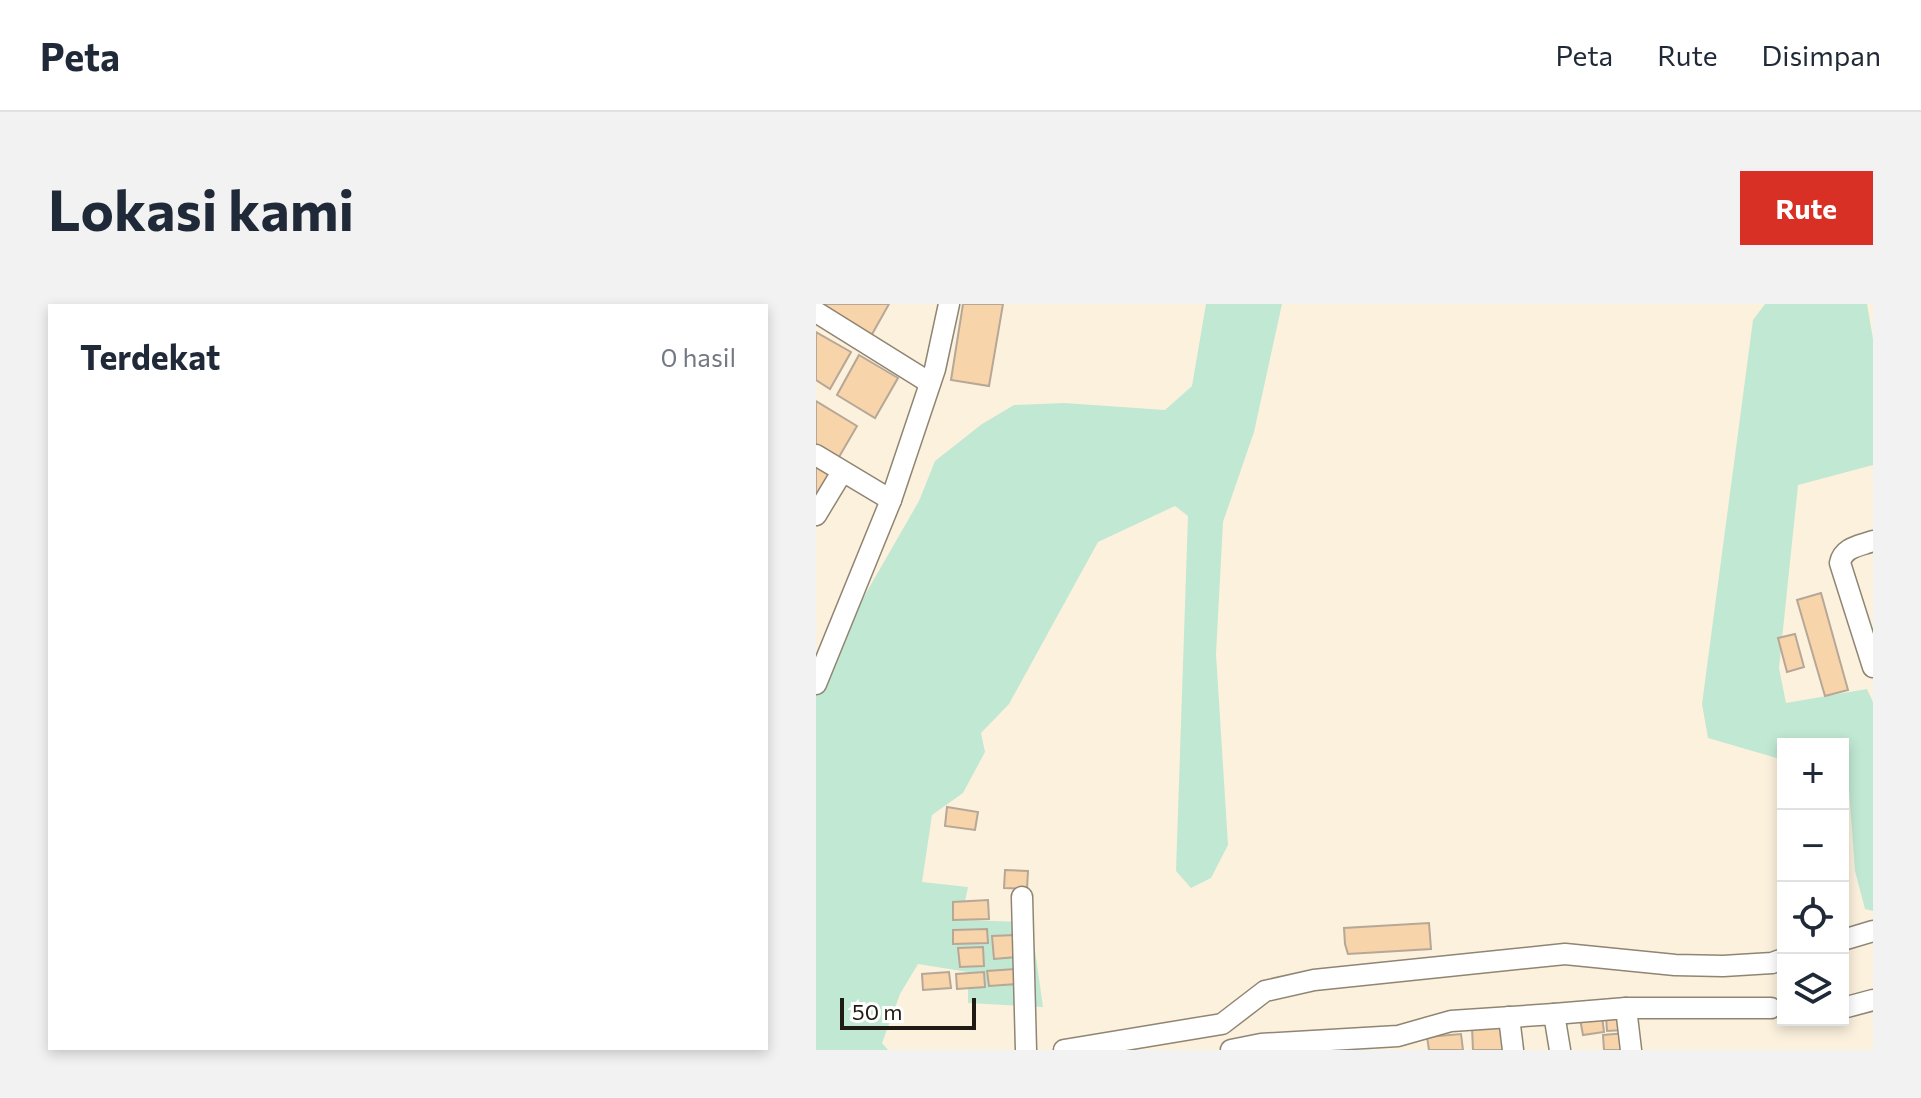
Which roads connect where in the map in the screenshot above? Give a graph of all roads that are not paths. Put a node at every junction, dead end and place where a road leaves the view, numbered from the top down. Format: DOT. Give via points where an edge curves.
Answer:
graph roads {
  1 [pos="949,304"];
  2 [pos="816,312"];
  3 [pos="930,383"];
  4 [pos="816,455"];
  5 [pos="842,472"];
  6 [pos="891,500"];
  7 [pos="816,515"];
  8 [pos="1873,541"];
  9 [pos="1873,667"];
  10 [pos="816,684"];
  11 [pos="1022,897"];
  12 [pos="1873,931"];
  13 [pos="1849,938"];
  14 [pos="1777,961"];
  15 [pos="1873,1000"];
  16 [pos="1849,1006"];
  17 [pos="1626,1008"];
  18 [pos="1771,1008"];
  19 [pos="1554,1014"];
  20 [pos="1509,1017"];
  21 [pos="1399,1043"];
  22 [pos="1026,1050"];
  23 [pos="1064,1050"];
  24 [pos="1231,1050"];
  25 [pos="1513,1050"];
  26 [pos="1560,1050"];
  27 [pos="1631,1050"];
  1 -- 3 [label="street"];
  2 -- 3 [label="street"];
  3 -- 6 [label="street"];
  4 -- 5 [label="street"];
  5 -- 6 [label="street"];
  5 -- 7 [label="street"];
  6 -- 10 [label="street"];
  8 -- 9 [label="street" via="1846,550 1840,563"];
  11 -- 22 [label="street"];
  12 -- 13 [label="street"];
  14 -- 23 [label="street" via="1691,965 1565,954 1314,980 1265,991 1222,1024"];
  15 -- 16 [label="street"];
  17 -- 18 [label="street"];
  17 -- 19 [label="street"];
  17 -- 27 [label="street"];
  19 -- 20 [label="street"];
  19 -- 26 [label="street"];
  20 -- 21 [label="street" via="1451,1021"];
  20 -- 25 [label="street"];
  21 -- 24 [label="street" via="1261,1044"];
}
